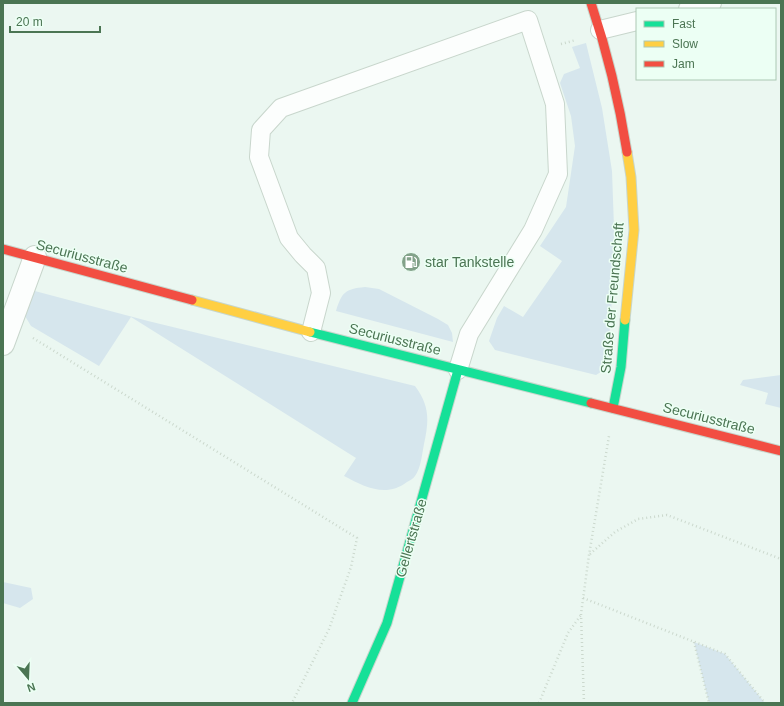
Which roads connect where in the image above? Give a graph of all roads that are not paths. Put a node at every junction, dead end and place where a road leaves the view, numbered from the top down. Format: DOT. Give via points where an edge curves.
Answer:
graph roads {
  1 [pos="591,3"];
  2 [pos="712,3"];
  3 [pos="692,8"];
  4 [pos="636,21"];
  5 [pos="600,30"];
  6 [pos="3,250"];
  7 [pos="35,257"];
  8 [pos="311,332"];
  9 [pos="7,334"];
  10 [pos="458,370"];
  11 [pos="613,408"];
  12 [pos="781,451"];
  13 [pos="352,703"];
  1 -- 5 [label="street, Straße der Freundschaft"];
  2 -- 3 [label="lane"];
  4 -- 5 [label="lane"];
  5 -- 11 [label="street, Straße der Freundschaft" via="622,120 631,177 634,230 621,367"];
  6 -- 7 [label="street, Securiusstraße"];
  7 -- 8 [label="street, Securiusstraße"];
  7 -- 9 [label="street"];
  8 -- 10 [label="street, Securiusstraße"];
  8 -- 10 [label="lane" via="321,293 316,268 289,238 258,157 261,130 282,108 528,20 555,104 558,174 532,230 469,334"];
  10 -- 11 [label="street, Securiusstraße"];
  10 -- 13 [label="street, Gellertstraße" via="387,623"];
  11 -- 12 [label="street, Securiusstraße"];
}
